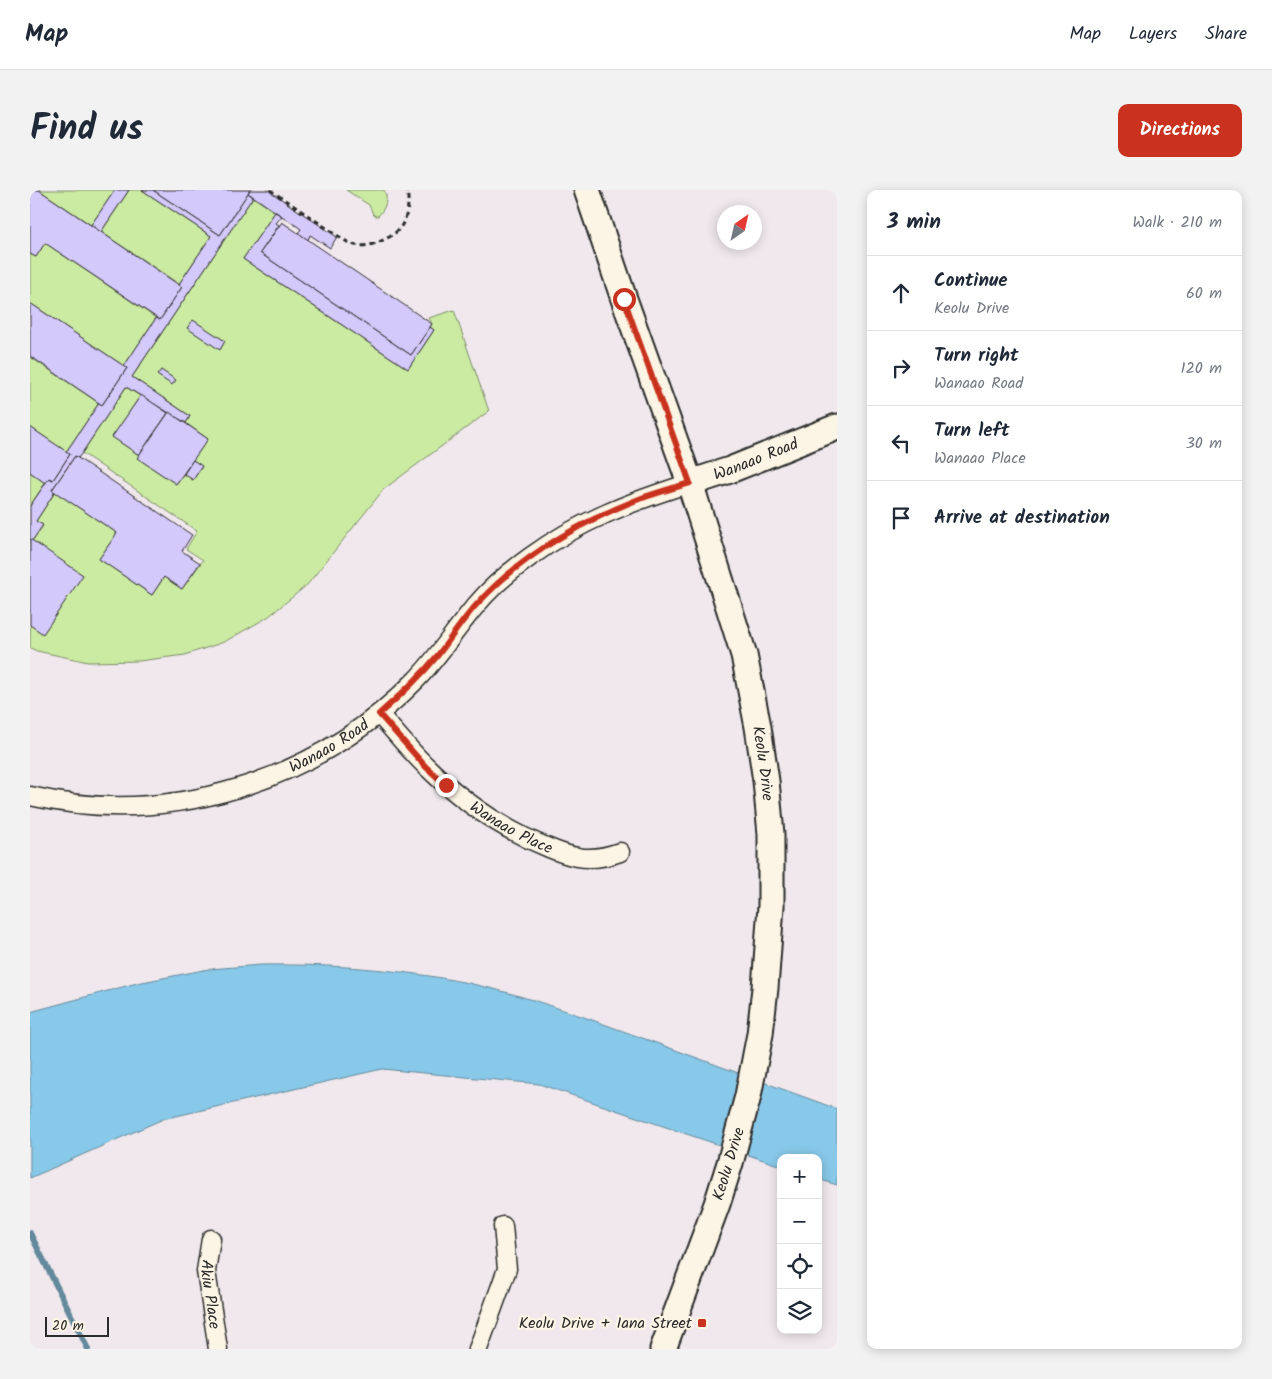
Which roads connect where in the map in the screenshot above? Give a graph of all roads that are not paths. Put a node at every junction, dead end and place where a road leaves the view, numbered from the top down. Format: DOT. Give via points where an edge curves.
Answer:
graph roads {
  1 [pos="587,190"];
  2 [pos="837,427"];
  3 [pos="690,483"];
  4 [pos="379,714"];
  5 [pos="30,796"];
  6 [pos="620,852"];
  7 [pos="503,1226"];
  8 [pos="211,1239"];
  9 [pos="218,1349"];
  10 [pos="478,1349"];
  11 [pos="662,1349"];
  1 -- 3 [label="main road, Keolu Drive"];
  2 -- 3 [label="main road, Wanaao Road"];
  3 -- 4 [label="street, Wanaao Road" via="640,499 590,521 530,557 479,601 416,680"];
  3 -- 11 [label="main road, Keolu Drive" via="744,655 758,727 771,834 771,906 760,1034 748,1096 717,1204"];
  4 -- 5 [label="street, Wanaao Road" via="307,761 253,784 212,796 153,805 119,806 76,804"];
  4 -- 6 [label="street, Wanaao Place" via="446,785 513,831 580,858 607,857"];
  7 -- 10 [label="street" via="507,1269"];
  8 -- 9 [label="street, Akiu Place" via="206,1272"];
}
